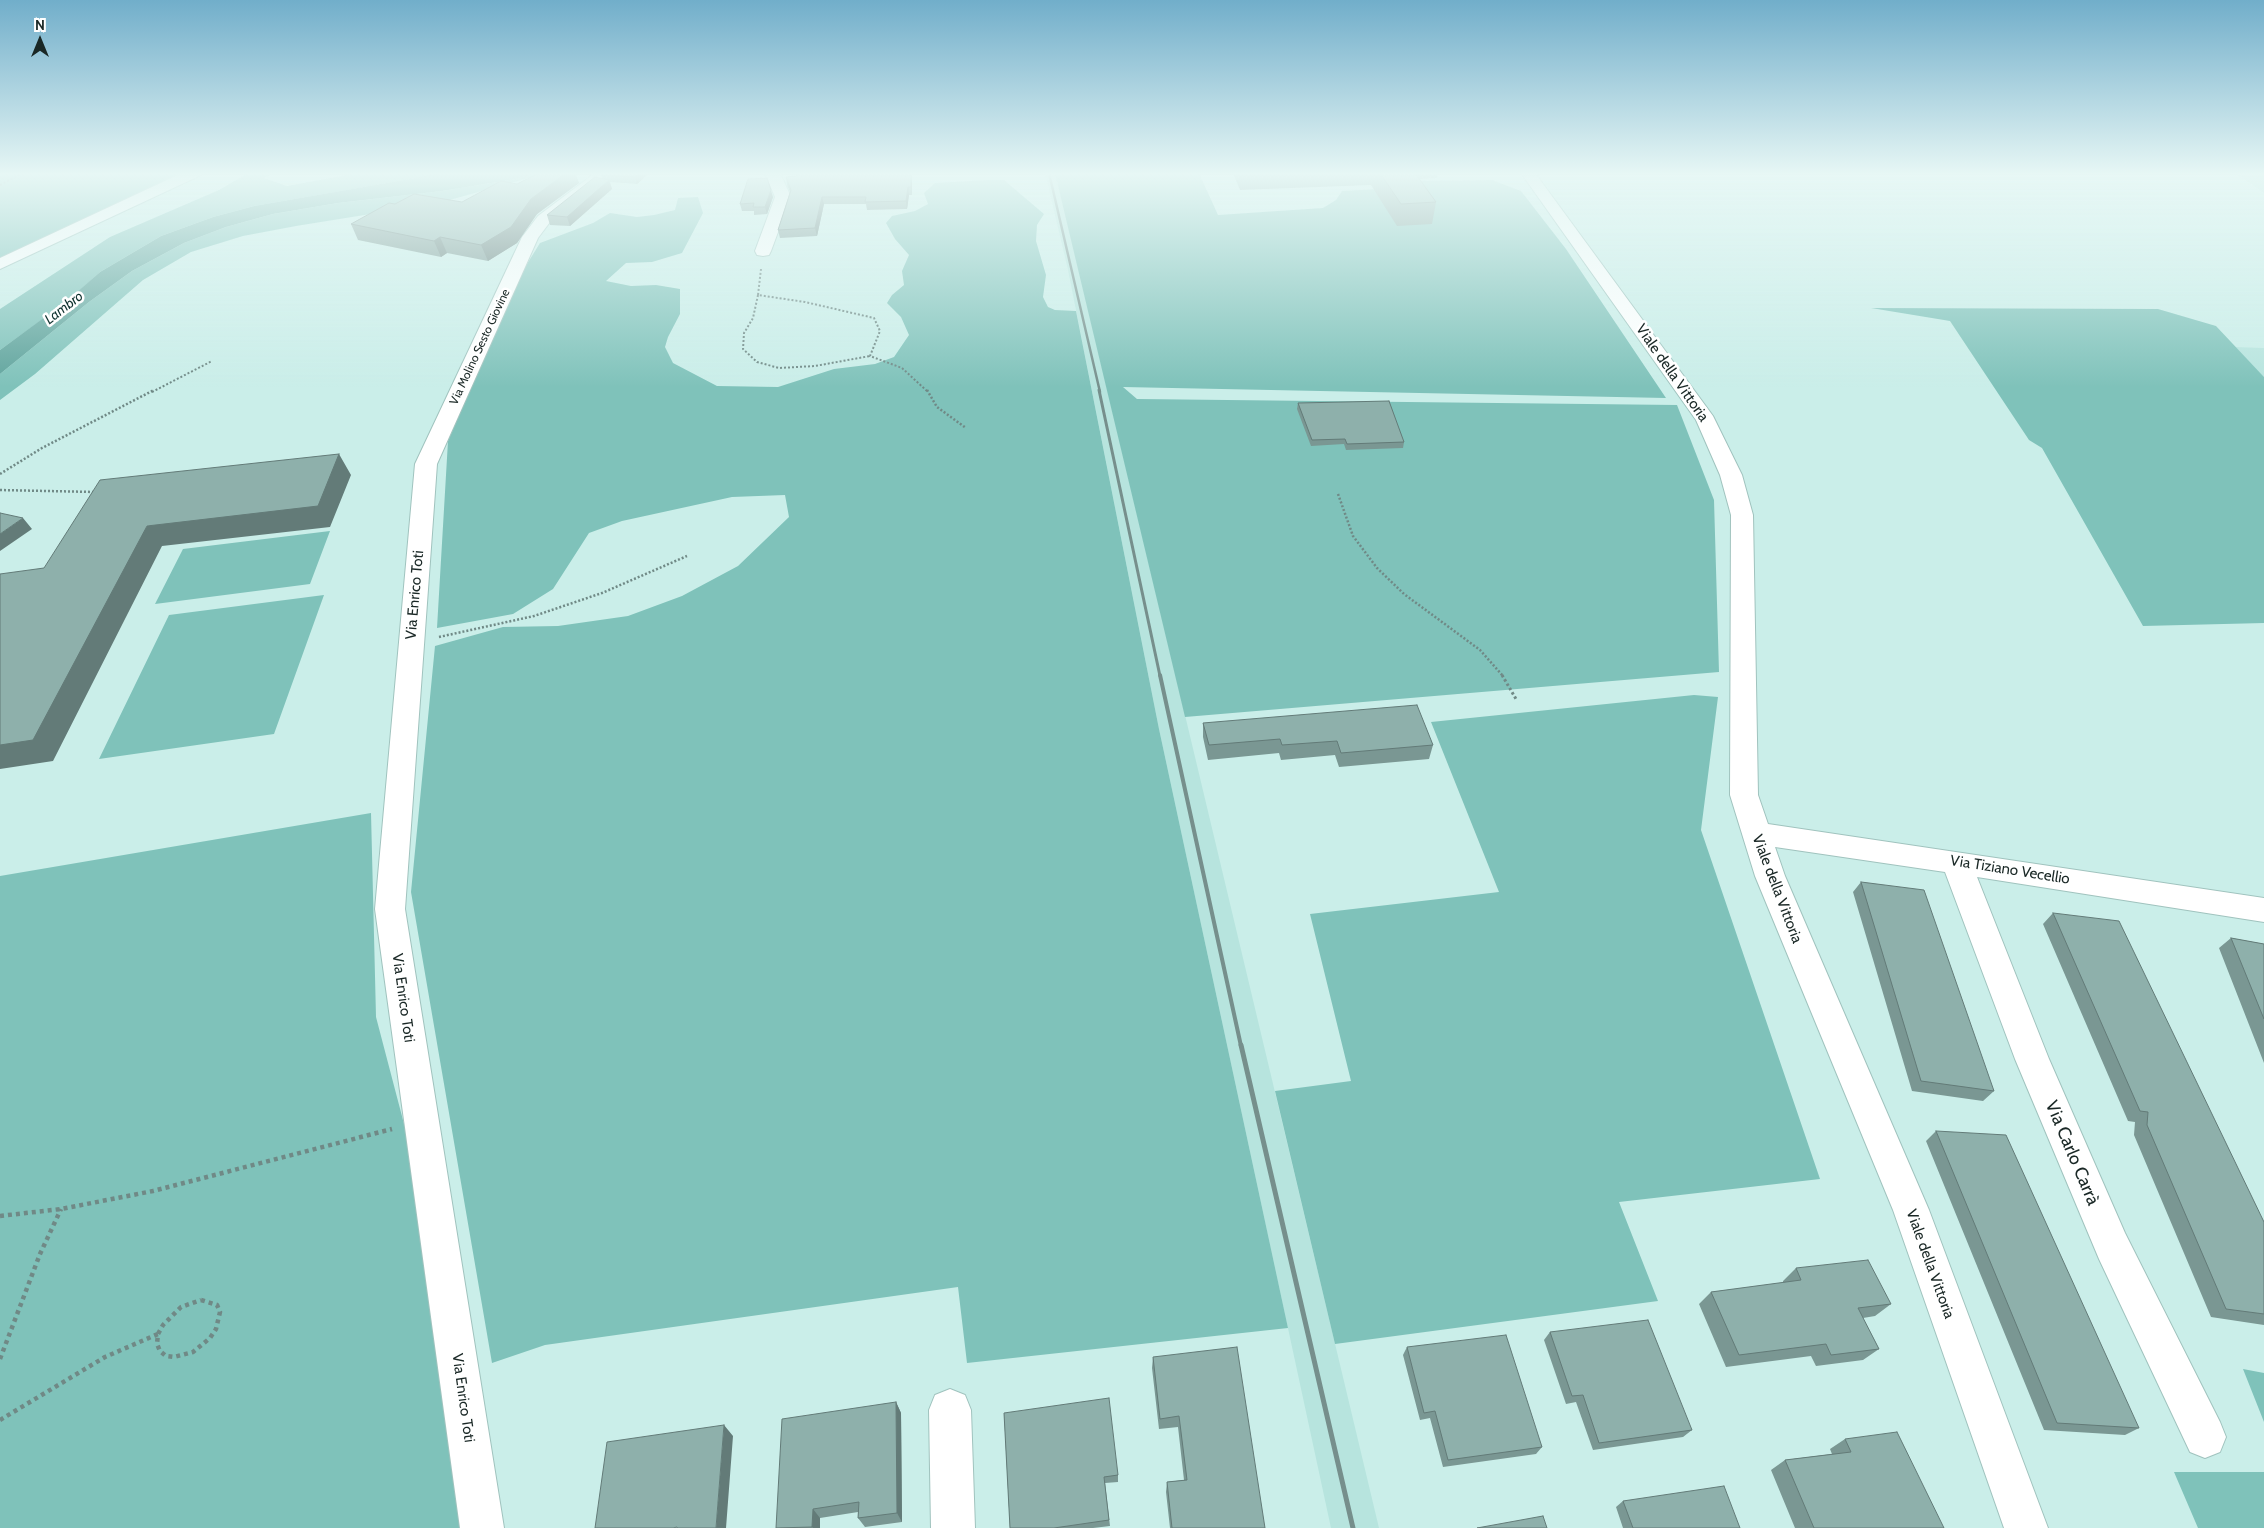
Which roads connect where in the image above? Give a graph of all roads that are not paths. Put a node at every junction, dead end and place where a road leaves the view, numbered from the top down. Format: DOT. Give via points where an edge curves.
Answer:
graph roads {
  1 [pos="42,244"];
  2 [pos="527,244"];
  3 [pos="766,244"];
  4 [pos="1579,244"];
  5 [pos="763,251"];
  6 [pos="0,264"];
  7 [pos="426,464"];
  8 [pos="1755,833"];
  9 [pos="1956,862"];
  10 [pos="2264,910"];
  11 [pos="950,1410"];
  12 [pos="2205,1437"];
  13 [pos="482,1528"];
  14 [pos="953,1528"];
  15 [pos="2026,1528"];
  1 -- 6 [label="street"];
  2 -- 7 [label="street, Via Molino Sesto Giovine"];
  3 -- 5 [label="street"];
  4 -- 8 [label="street, Viale della Vittoria" via="1706,420 1731,475 1742,515 1744,795"];
  7 -- 13 [label="street, Via Enrico Toti" via="390,909"];
  8 -- 9 [label="street, Via Tiziano Vecellio"];
  8 -- 15 [label="street, Viale della Vittoria" via="1770,876 1911,1210"];
  9 -- 10 [label="street, Via Tiziano Vecellio"];
  9 -- 12 [label="street, Via Carlo Carrà" via="2032,1059 2112,1246"];
  11 -- 14 [label="street"];
}
